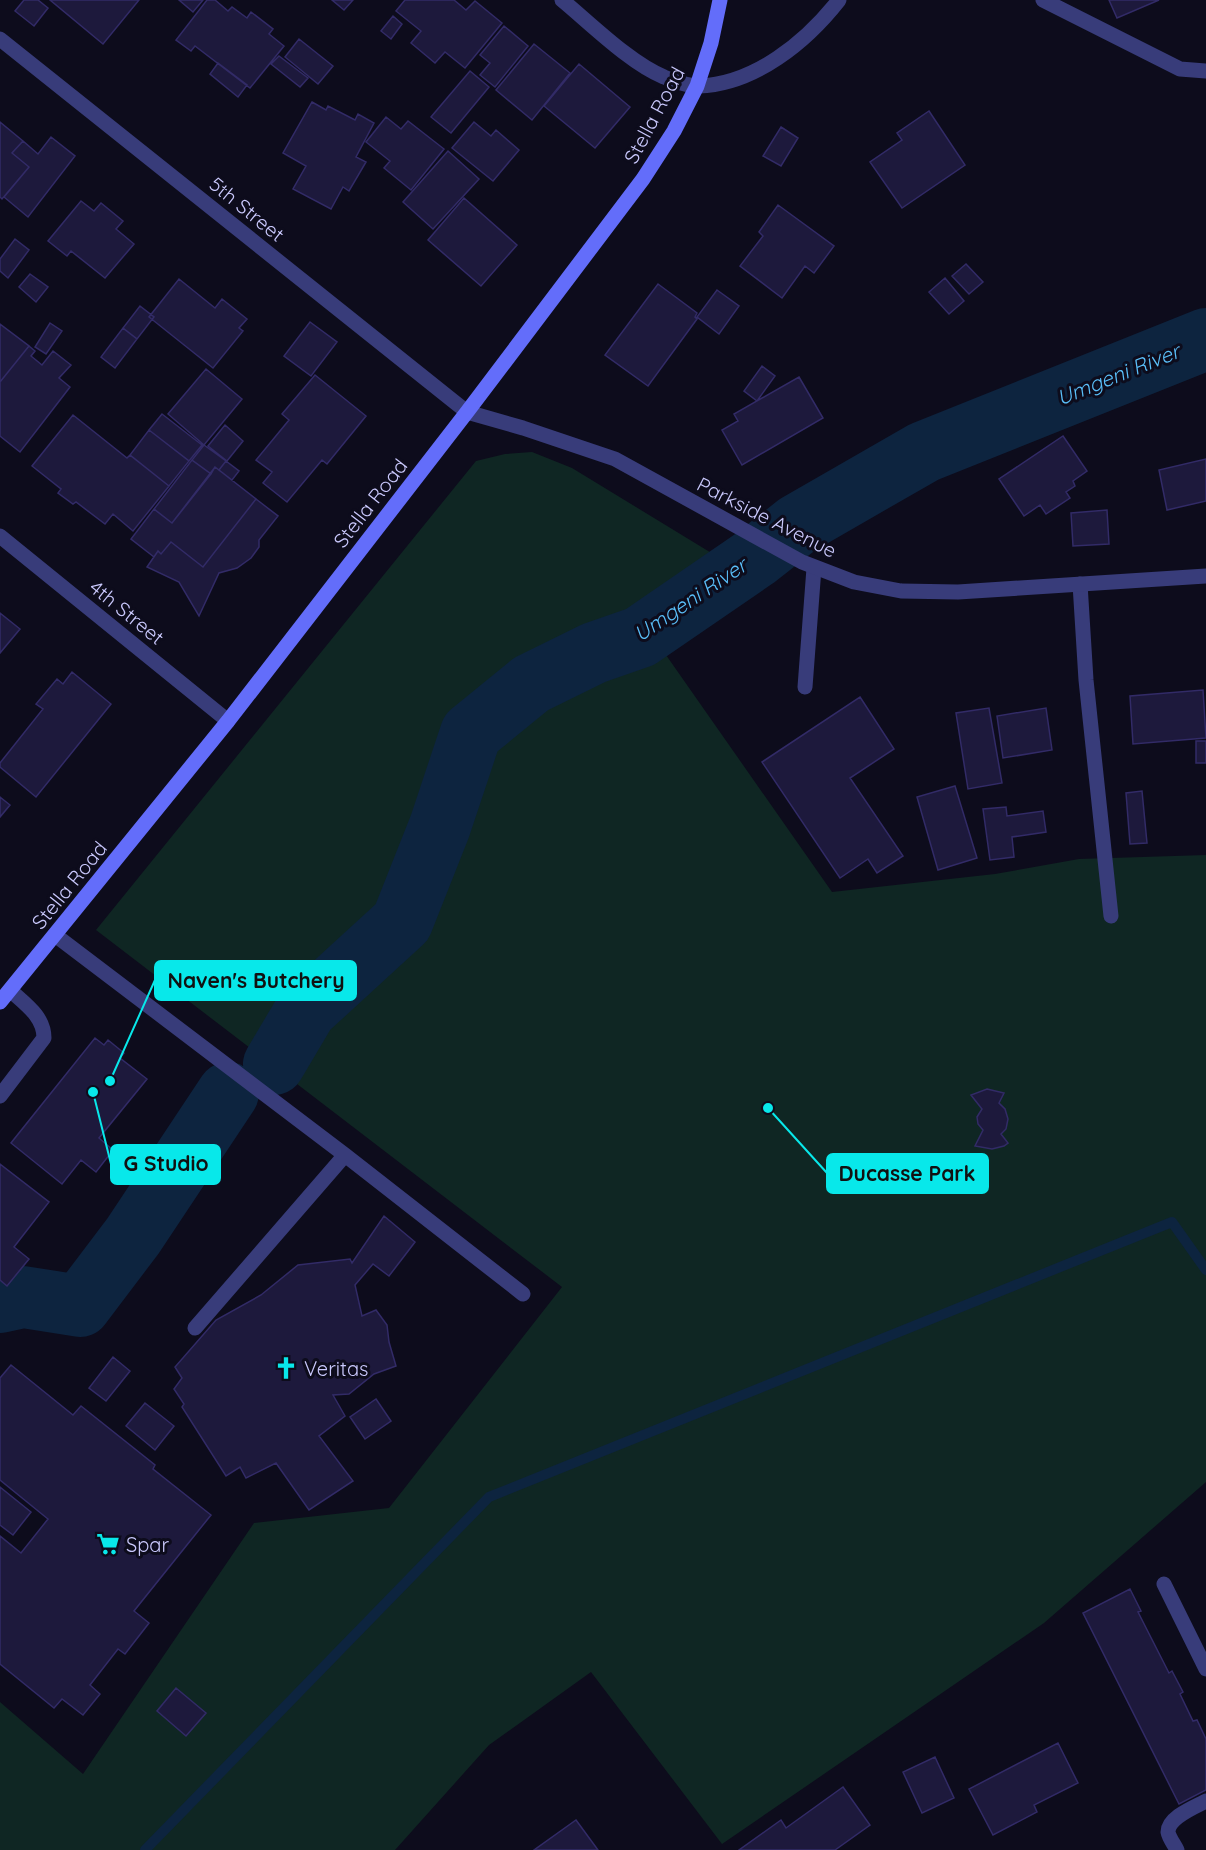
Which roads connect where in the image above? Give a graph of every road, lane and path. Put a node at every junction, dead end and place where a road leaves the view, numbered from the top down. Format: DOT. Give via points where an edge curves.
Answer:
graph roads {
  1 [pos="562,0"];
  2 [pos="720,0"];
  3 [pos="839,0"];
  4 [pos="1043,0"];
  5 [pos="0,39"];
  6 [pos="1206,71"];
  7 [pos="697,86"];
  8 [pos="467,412"];
  9 [pos="0,536"];
  10 [pos="808,565"];
  11 [pos="1206,576"];
  12 [pos="1080,584"];
  13 [pos="805,687"];
  14 [pos="228,721"];
  15 [pos="1111,916"];
  16 [pos="55,935"];
  17 [pos="5,996"];
  18 [pos="0,1096"];
  19 [pos="345,1155"];
  20 [pos="523,1294"];
  21 [pos="195,1328"];
  22 [pos="1164,1584"];
  23 [pos="1206,1669"];
  24 [pos="1206,1801"];
  25 [pos="1177,1850"];
  1 -- 7 [label="street" via="644,66 664,77"];
  2 -- 7 [label="main road, Stella Road"];
  3 -- 7 [label="street" via="776,59 730,82"];
  4 -- 6 [label="street" via="1180,69"];
  5 -- 8 [label="street, 5th Street"];
  7 -- 8 [label="main road, Stella Road" via="643,180"];
  8 -- 10 [label="street, Parkside Avenue" via="615,459"];
  8 -- 14 [label="main road, Stella Road"];
  9 -- 14 [label="street, 4th Street"];
  10 -- 12 [label="street, Parkside Avenue" via="854,582 901,591 958,592"];
  10 -- 13 [label="street"];
  11 -- 12 [label="street, Parkside Avenue"];
  12 -- 15 [label="street"];
  14 -- 16 [label="main road, Stella Road"];
  16 -- 17 [label="main road, Stella Road"];
  16 -- 19 [label="street"];
  17 -- 18 [label="street" via="40,1020 44,1038"];
  19 -- 20 [label="street"];
  19 -- 21 [label="street"];
  22 -- 23 [label="street"];
  24 -- 25 [label="street" via="1172,1821 1168,1834"];
}
